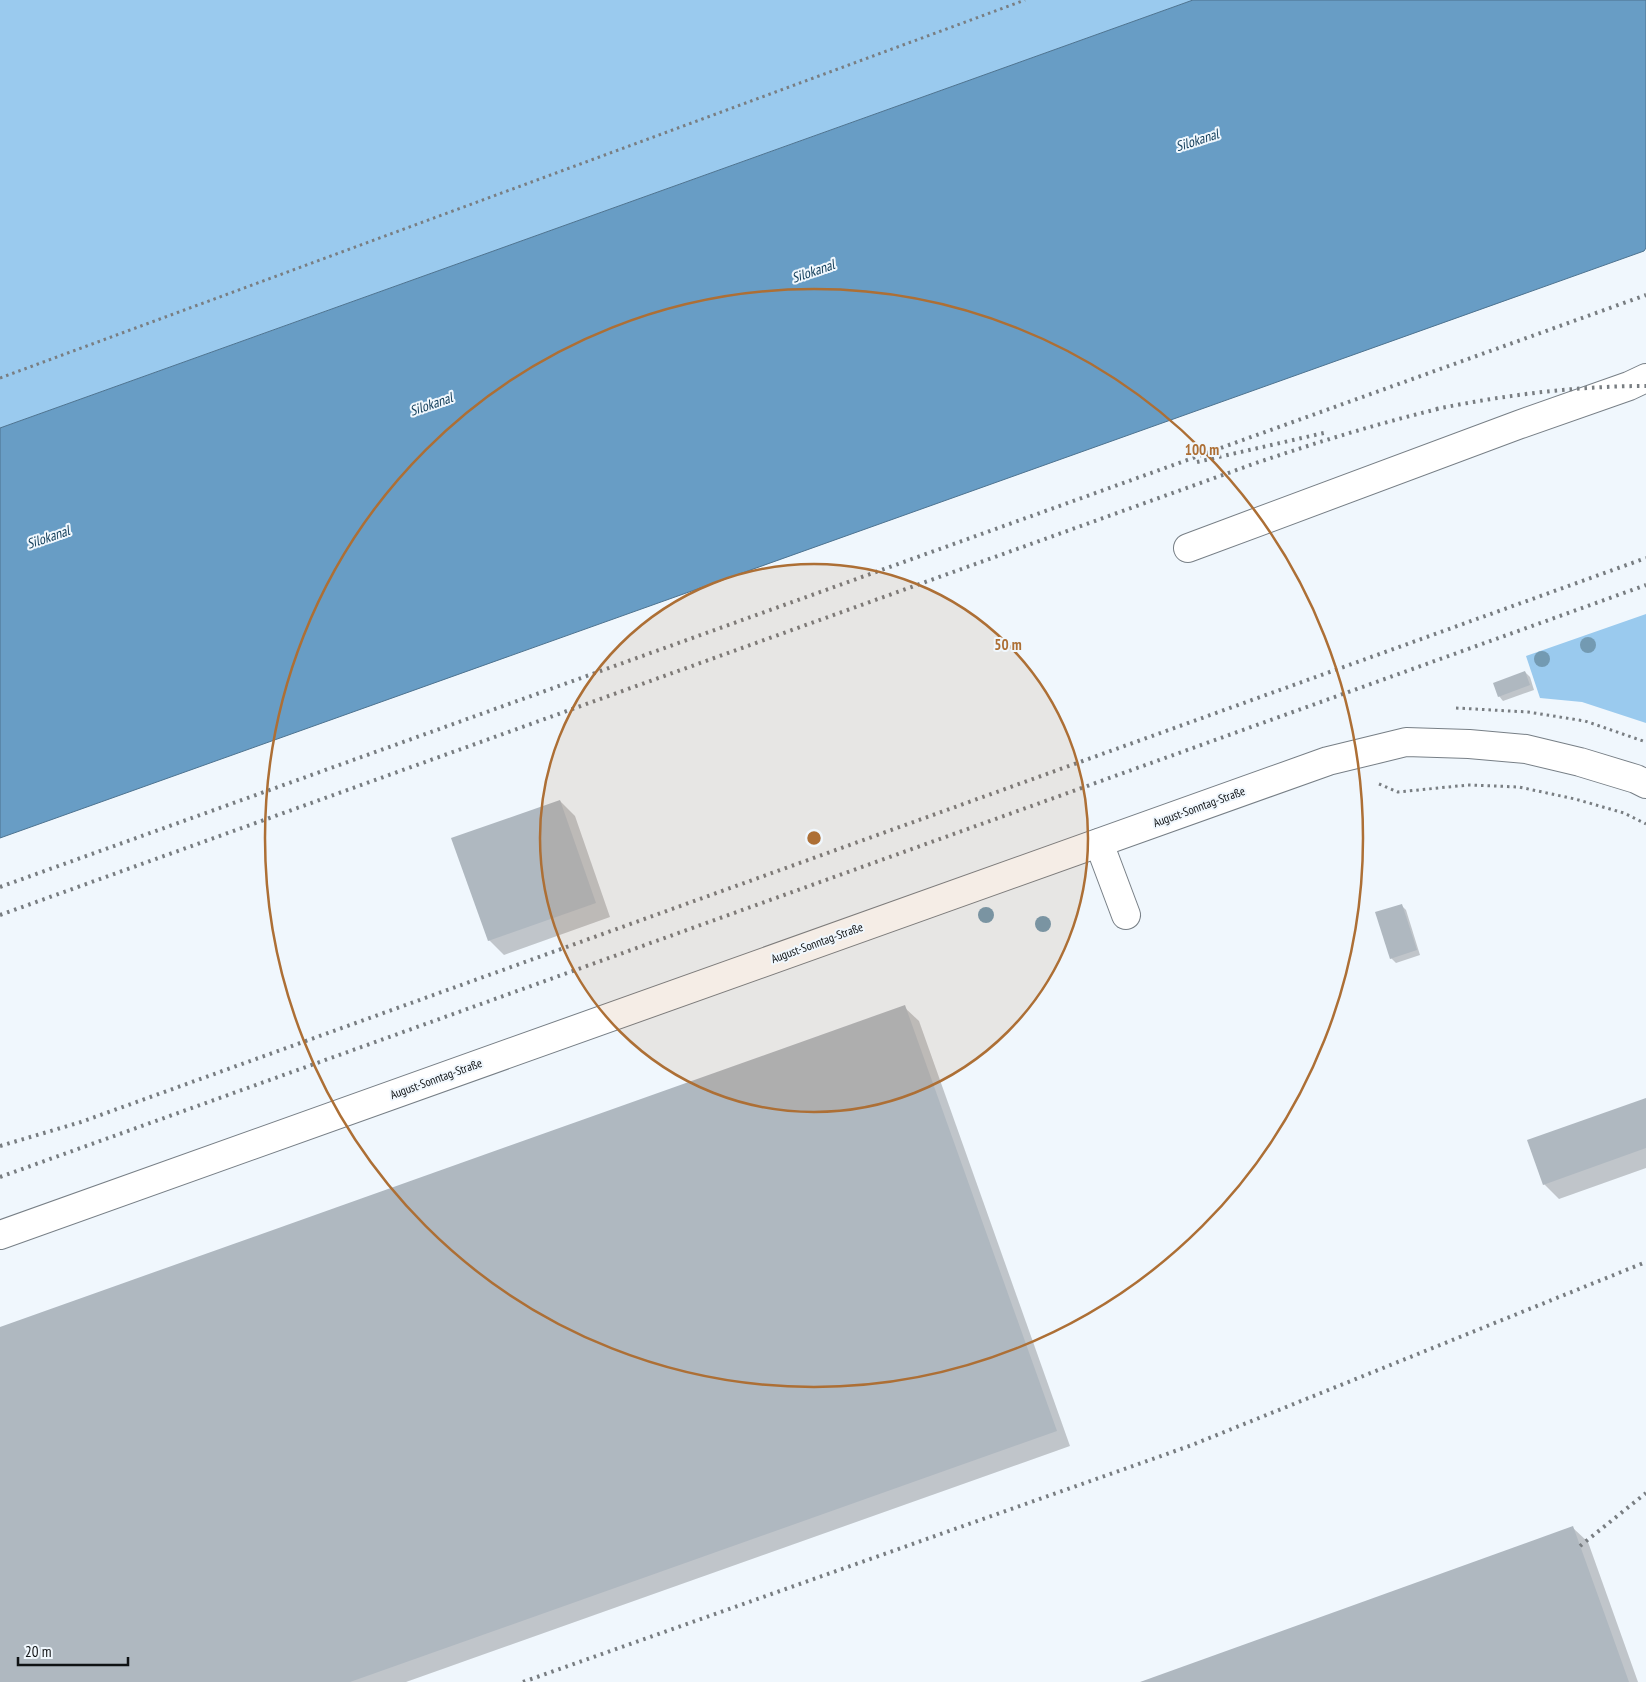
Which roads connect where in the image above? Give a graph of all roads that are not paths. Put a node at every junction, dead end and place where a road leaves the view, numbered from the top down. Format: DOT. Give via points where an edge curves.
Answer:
graph roads {
  1 [pos="1646,378"];
  2 [pos="1188,548"];
  3 [pos="1646,784"];
  4 [pos="1099,843"];
  5 [pos="1126,915"];
  6 [pos="0,1235"];
  1 -- 2 [label="street"];
  3 -- 4 [label="street, August-Sonntag-Straße" via="1580,762 1526,749 1406,742 1328,761"];
  4 -- 5 [label="street"];
  4 -- 6 [label="street, August-Sonntag-Straße"];
}
